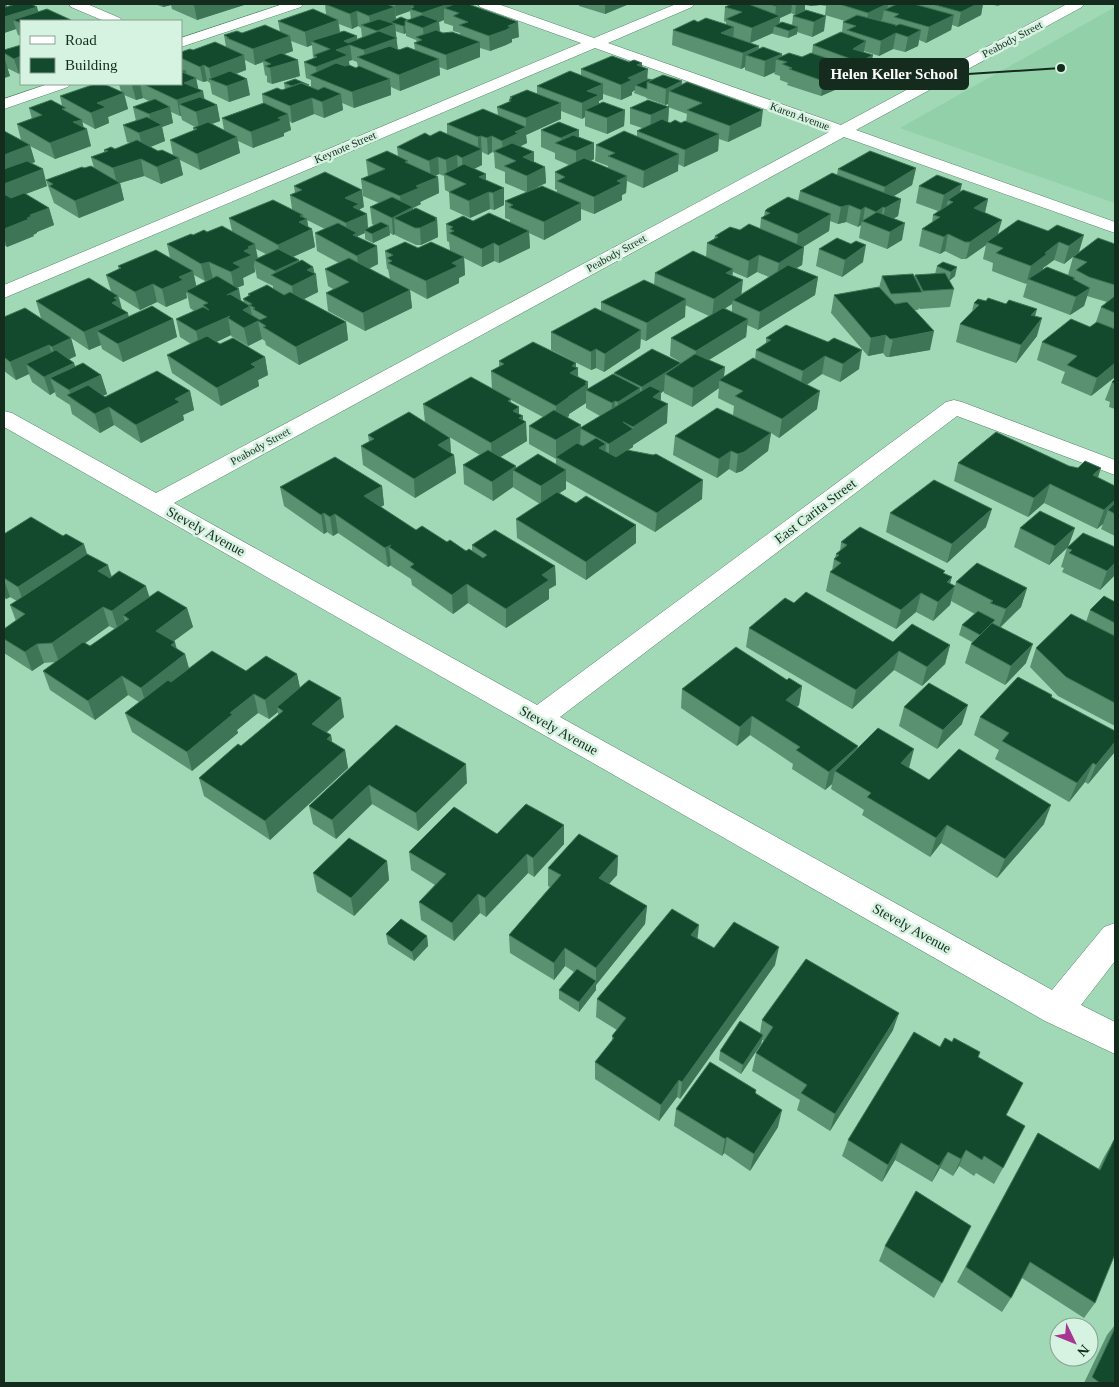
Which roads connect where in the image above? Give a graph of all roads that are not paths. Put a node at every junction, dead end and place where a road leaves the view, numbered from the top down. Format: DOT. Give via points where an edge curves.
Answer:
graph roads {
  1 [pos="76,4"];
  2 [pos="296,4"];
  3 [pos="485,4"];
  4 [pos="687,4"];
  5 [pos="1077,4"];
  6 [pos="113,20"];
  7 [pos="595,42"];
  8 [pos="182,43"];
  9 [pos="59,85"];
  10 [pos="4,104"];
  11 [pos="840,131"];
  12 [pos="1115,228"];
  13 [pos="4,292"];
  14 [pos="4,418"];
  15 [pos="1115,468"];
  16 [pos="156,503"];
  17 [pos="538,719"];
  18 [pos="1115,937"];
  19 [pos="1057,1010"];
  20 [pos="1115,1039"];
  1 -- 6 [label="street"];
  2 -- 8 [label="street"];
  3 -- 7 [label="street, Karen Avenue"];
  4 -- 7 [label="street, Keynote Street"];
  5 -- 11 [label="street, Peabody Street"];
  7 -- 11 [label="street, Karen Avenue"];
  7 -- 13 [label="street, Keynote Street"];
  9 -- 10 [label="street"];
  11 -- 12 [label="street, Karen Avenue"];
  11 -- 16 [label="street, Peabody Street"];
  14 -- 16 [label="street, Stevely Avenue"];
  15 -- 17 [label="street, East Carita Street" via="954,407"];
  16 -- 17 [label="street, Stevely Avenue"];
  17 -- 19 [label="street, Stevely Avenue"];
  18 -- 19 [label="street"];
  19 -- 20 [label="street, Stevely Avenue"];
}
